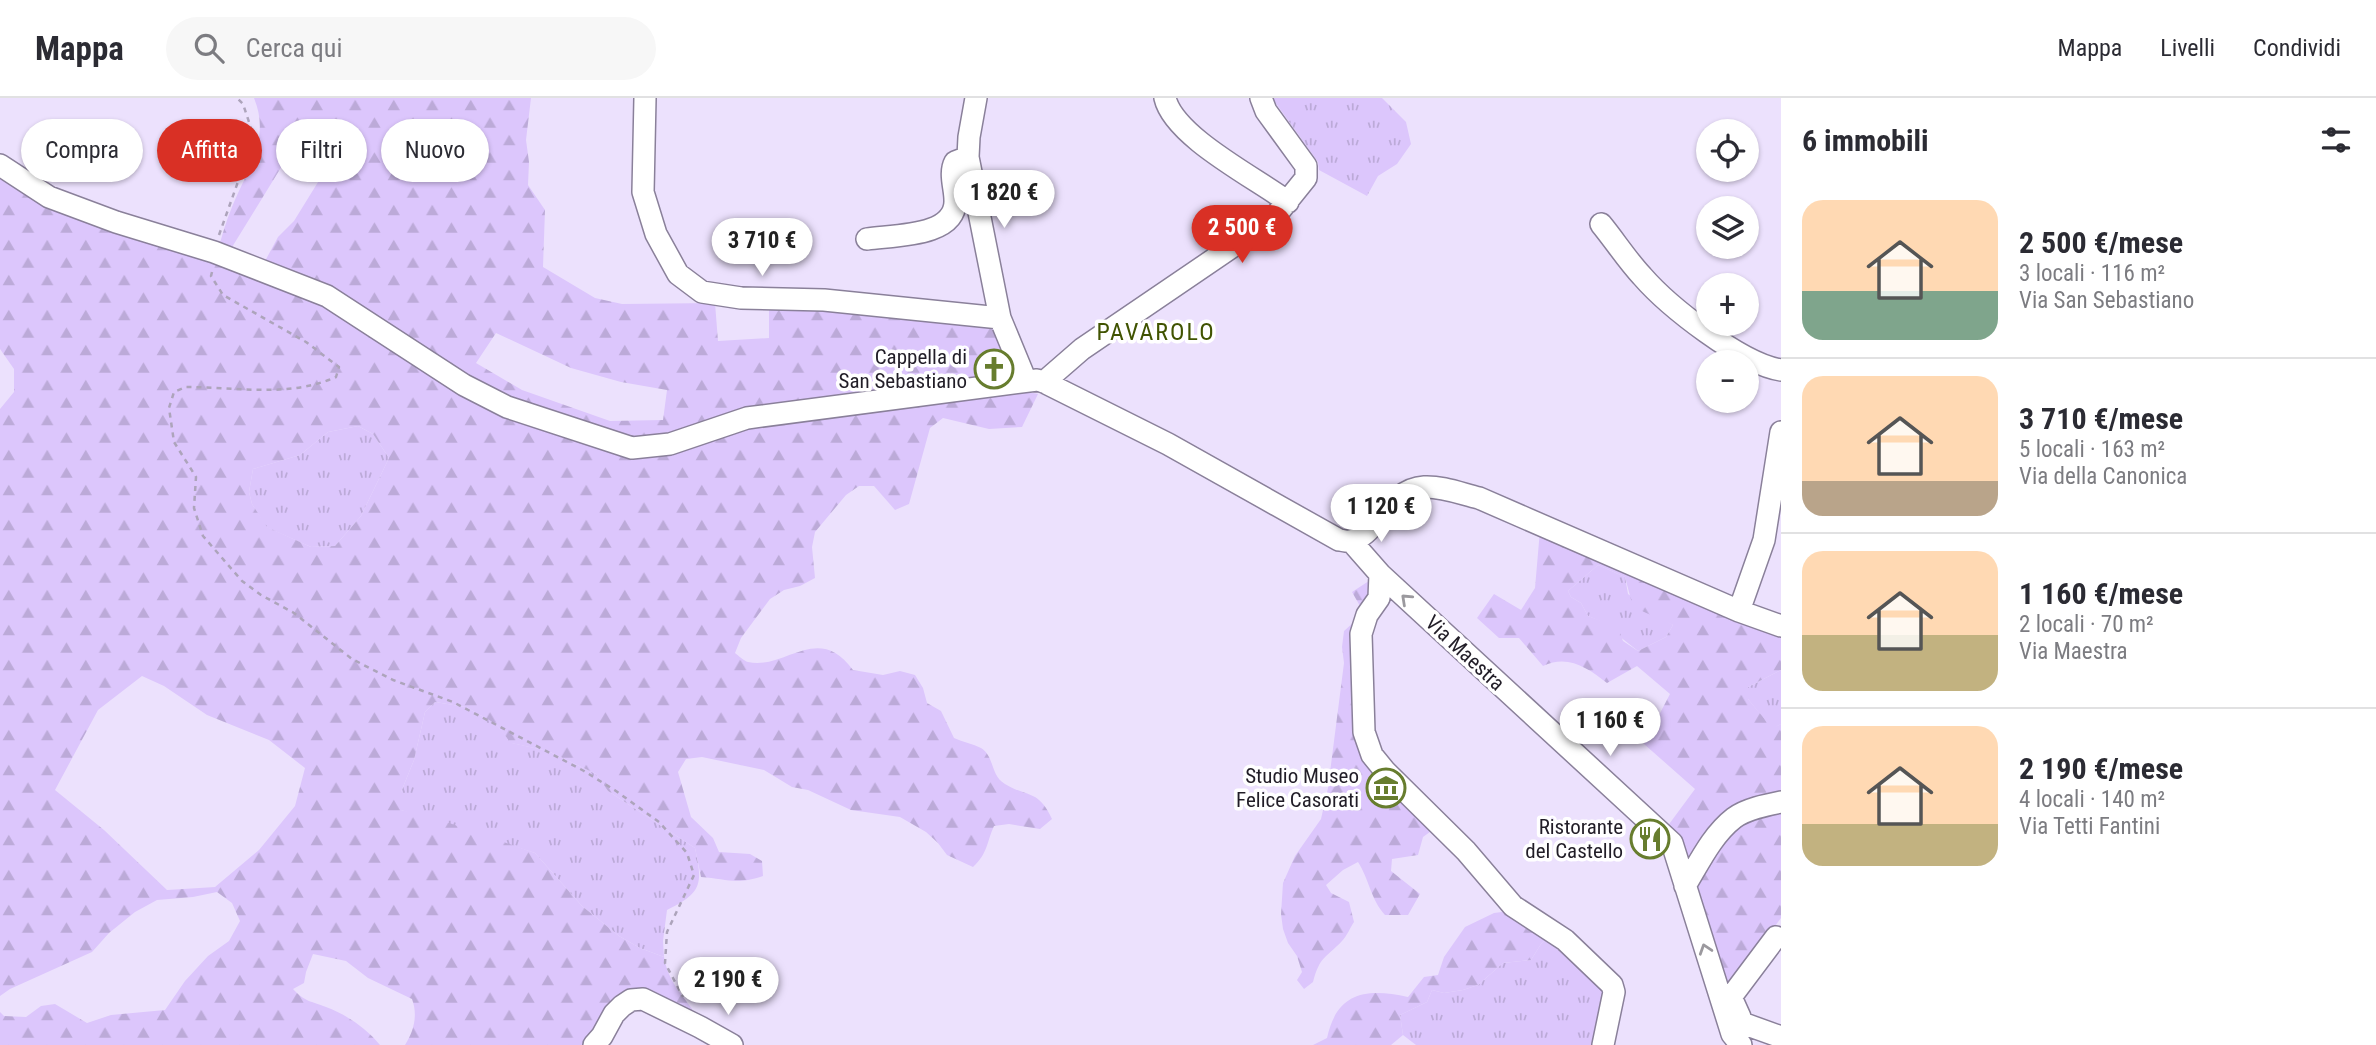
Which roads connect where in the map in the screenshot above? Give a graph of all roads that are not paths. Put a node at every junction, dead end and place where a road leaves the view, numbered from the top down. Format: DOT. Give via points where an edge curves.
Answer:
graph roads {
  1 [pos="645,98"];
  2 [pos="962,98"];
  3 [pos="976,98"];
  4 [pos="1165,98"];
  5 [pos="1261,98"];
  6 [pos="968,147"];
  7 [pos="0,165"];
  8 [pos="1288,202"];
  9 [pos="1601,224"];
  10 [pos="867,239"];
  11 [pos="1000,318"];
  12 [pos="1781,370"];
  13 [pos="1029,376"];
  14 [pos="1781,432"];
  15 [pos="1351,541"];
  16 [pos="1380,574"];
  17 [pos="1740,611"];
  18 [pos="1781,626"];
  19 [pos="1781,802"];
  20 [pos="1685,886"];
  21 [pos="1776,937"];
  22 [pos="1732,1020"];
  23 [pos="1781,1037"];
  24 [pos="594,1045"];
  25 [pos="732,1045"];
  26 [pos="1603,1045"];
  27 [pos="1741,1045"];
  1 -- 11 [label="street" via="643,192 656,234 678,274 702,292"];
  2 -- 6 [label="street"];
  3 -- 6 [label="street"];
  4 -- 8 [label="street" via="1176,120 1215,154"];
  5 -- 8 [label="street" via="1306,166 1306,178"];
  6 -- 10 [label="street" via="952,168 956,203 947,223 937,229"];
  6 -- 11 [label="street"];
  7 -- 13 [label="street" via="49,197 214,252 327,296 464,385 507,407 632,448 670,444 747,418"];
  8 -- 13 [label="street" via="1273,219 1082,349"];
  9 -- 12 [label="street" via="1641,275 1687,317 1744,355"];
  11 -- 13 [label="street"];
  13 -- 15 [label="street" via="1168,444 1339,540"];
  14 -- 17 [label="street" via="1764,540"];
  15 -- 16 [label="street, Via Maestra"];
  15 -- 17 [label="street" via="1364,534 1402,495 1423,487 1451,492 1479,498"];
  20 -- 16 [label="street, Via Maestra, one-way" via="1672,844"];
  16 -- 26 [label="street" via="1379,598 1361,634 1364,732 1372,755 1513,906 1566,940 1612,985"];
  17 -- 18 [label="street"];
  19 -- 20 [label="street" via="1734,818 1708,846"];
  22 -- 20 [label="street, Via Maestra, one-way"];
  21 -- 22 [label="street" via="1731,997"];
  22 -- 23 [label="street"];
  22 -- 27 [label="street, Via Maestra" via="1732,1034"];
  24 -- 25 [label="street" via="622,1006 643,999"];
}
